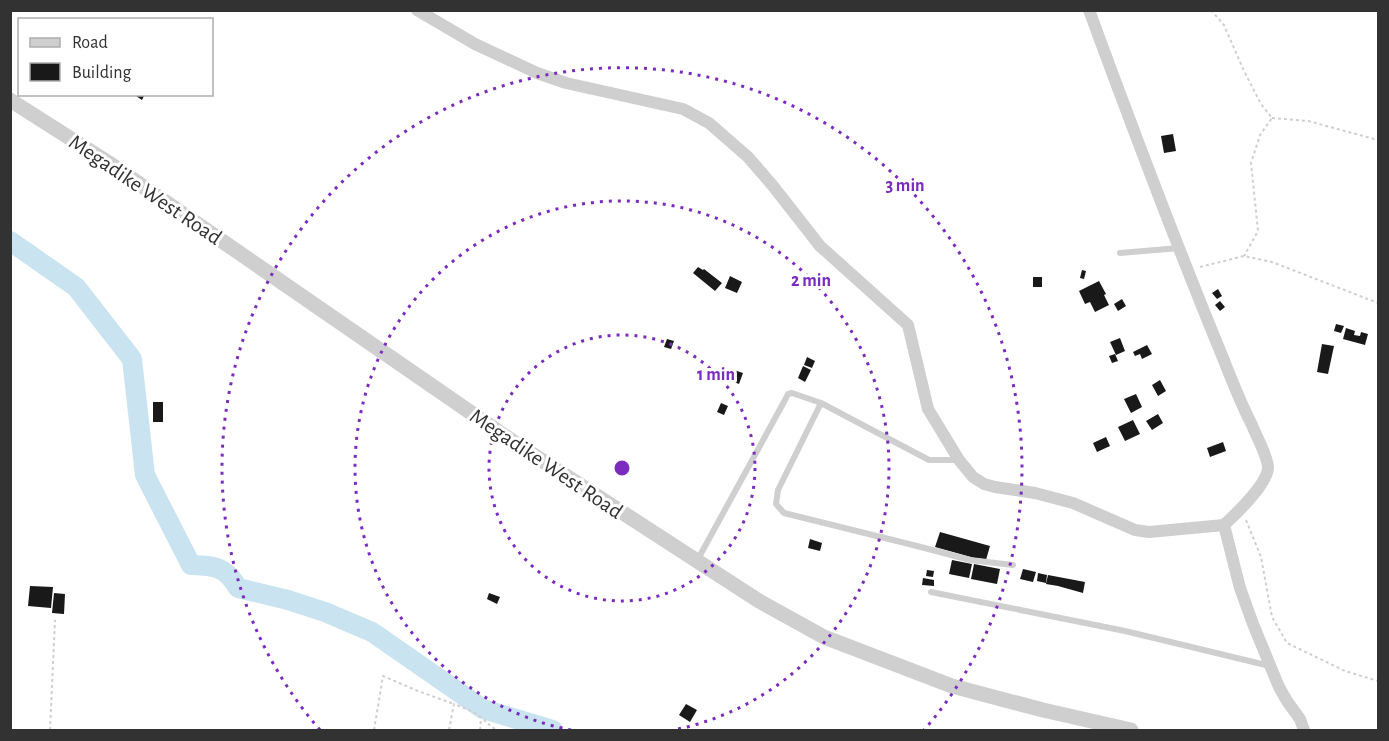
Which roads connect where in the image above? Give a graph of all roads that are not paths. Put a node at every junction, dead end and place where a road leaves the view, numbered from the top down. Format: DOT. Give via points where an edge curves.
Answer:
graph roads {
  1 [pos="417,10"];
  2 [pos="1089,10"];
  3 [pos="10,100"];
  4 [pos="1179,248"];
  5 [pos="1120,253"];
  6 [pos="821,403"];
  7 [pos="959,460"];
  8 [pos="1224,525"];
  9 [pos="696,561"];
  10 [pos="1013,565"];
  11 [pos="931,592"];
  12 [pos="1271,666"];
  13 [pos="1131,730"];
  14 [pos="1304,730"];
  1 -- 7 [label="street" via="475,44 537,73 683,109 710,123 748,157 820,246 908,325 928,409"];
  2 -- 4 [label="street"];
  3 -- 9 [label="street, Megadike West Road" via="128,176 512,441"];
  4 -- 5 [label="lane"];
  4 -- 8 [label="street" via="1268,469 1246,505"];
  6 -- 7 [label="lane" via="929,460"];
  6 -- 9 [label="lane" via="788,394"];
  6 -- 10 [label="lane" via="778,490 776,504 784,513 970,560"];
  7 -- 8 [label="street" via="984,484 1073,503 1135,530"];
  8 -- 12 [label="street" via="1240,588"];
  9 -- 13 [label="street, Megadike West Road" via="824,637 952,686"];
  11 -- 12 [label="lane" via="1125,631"];
  12 -- 14 [label="street"];
}
